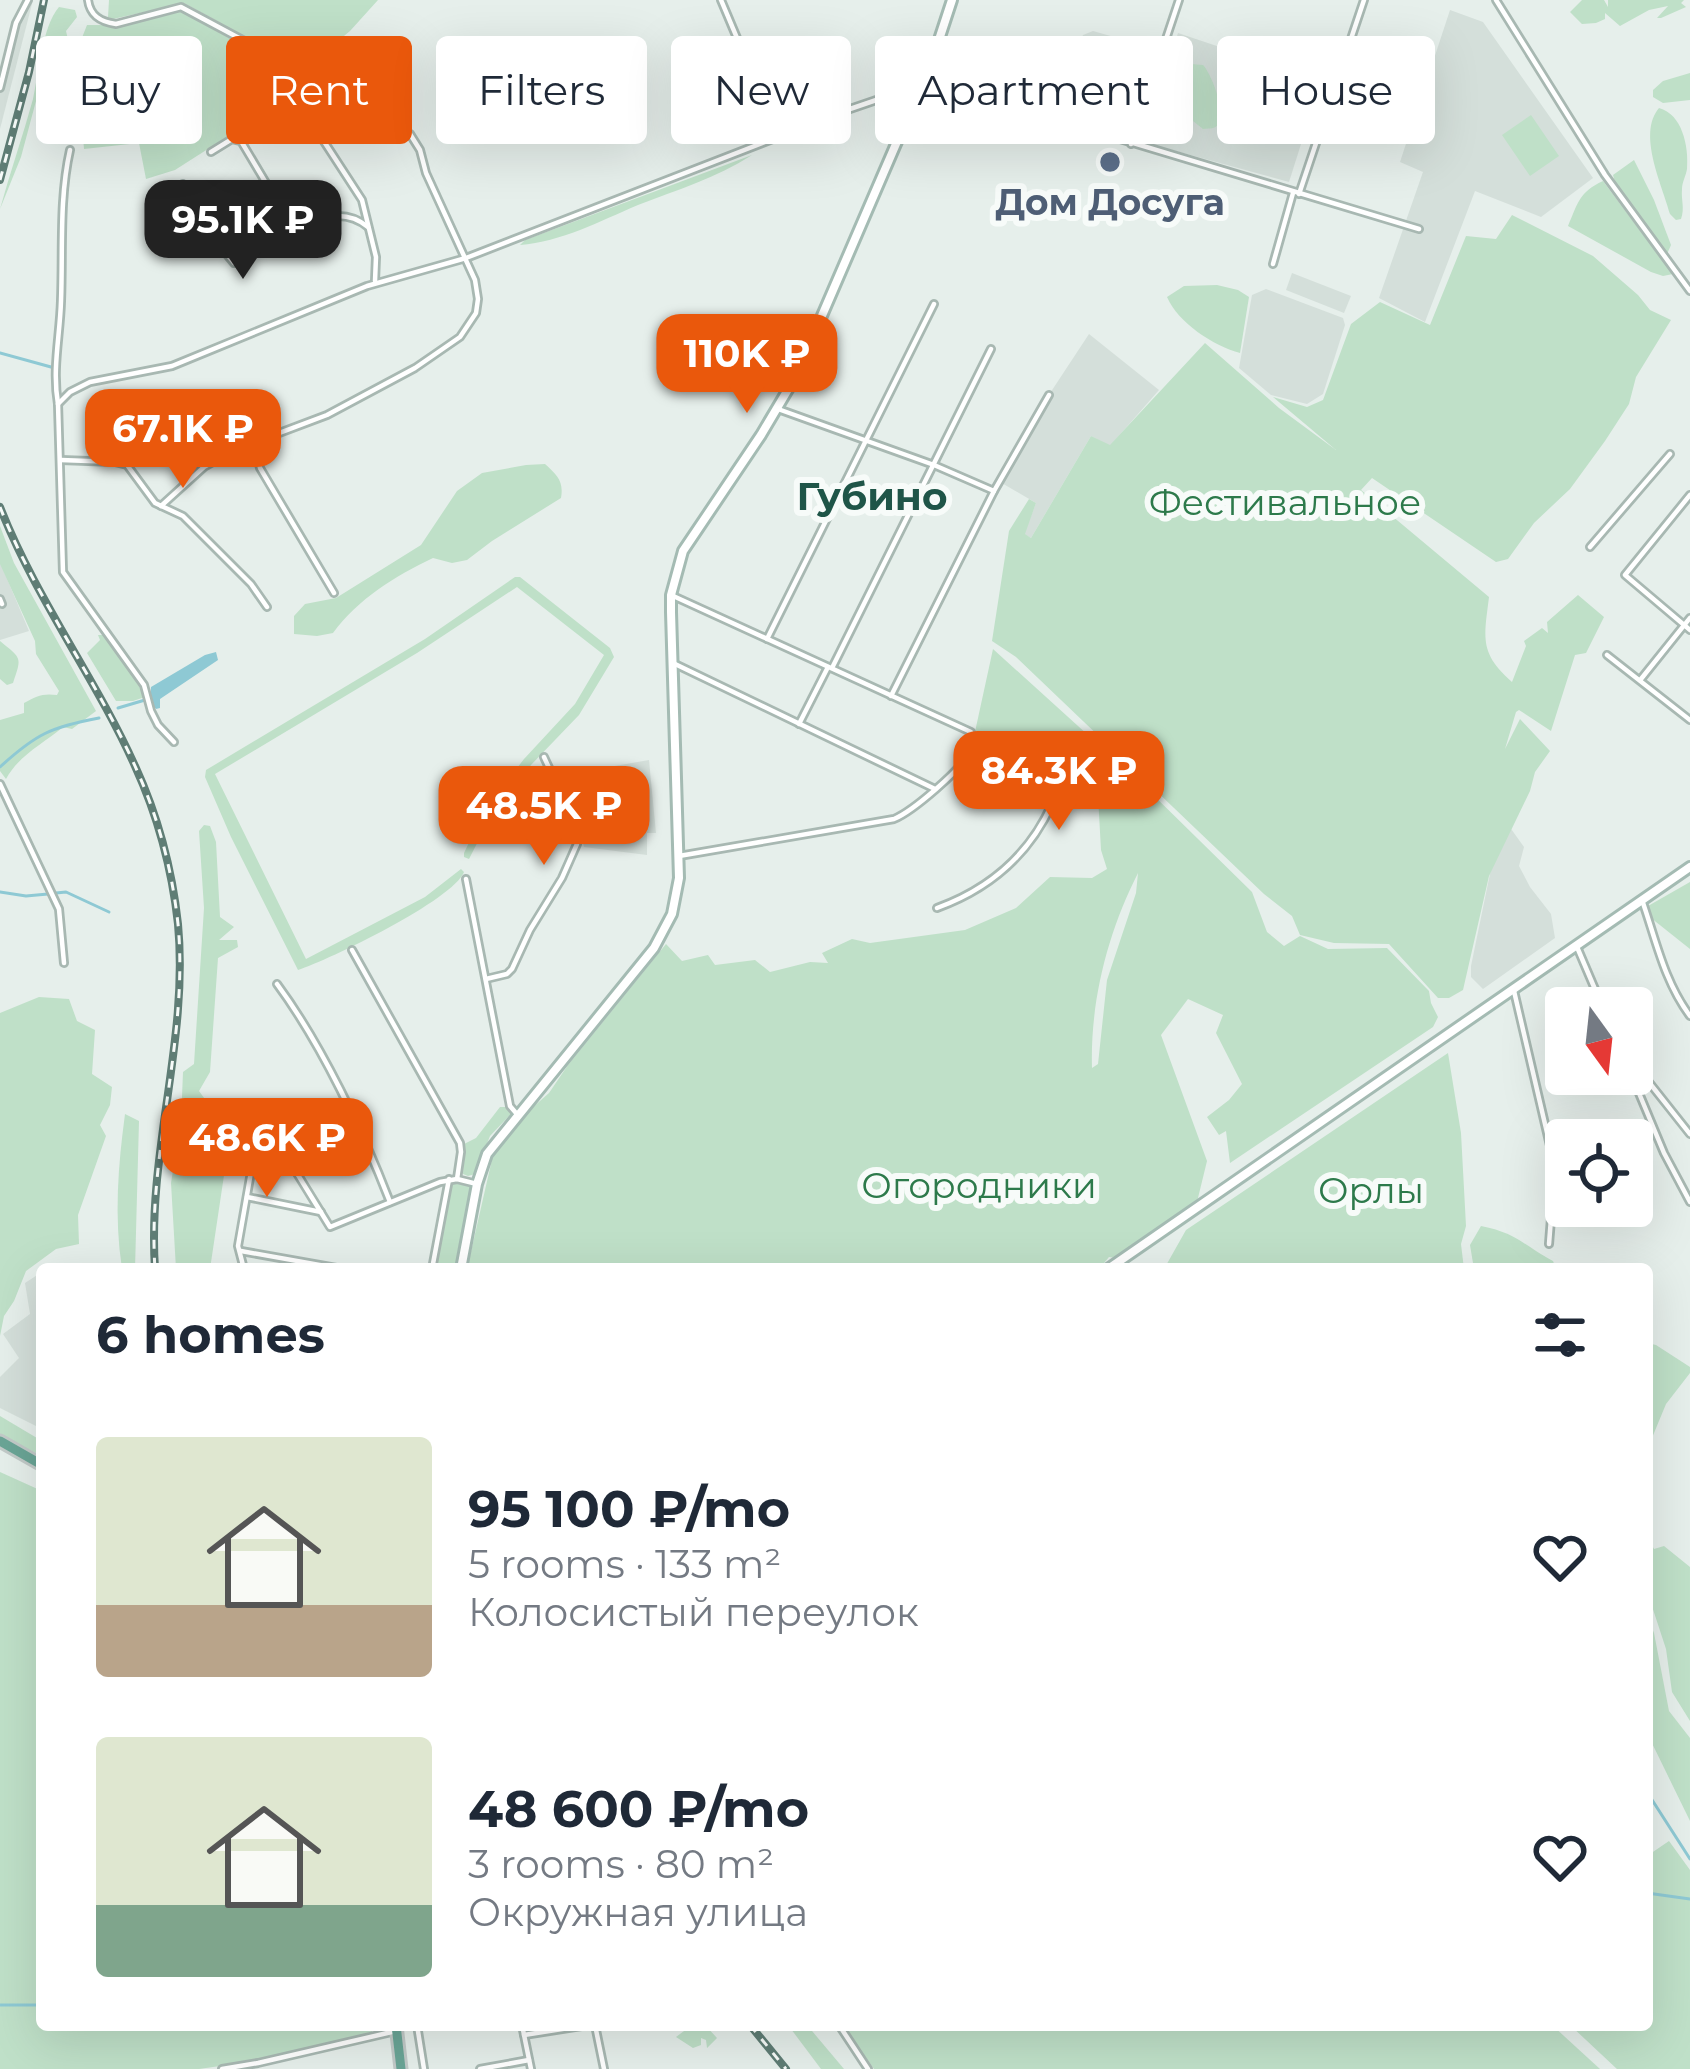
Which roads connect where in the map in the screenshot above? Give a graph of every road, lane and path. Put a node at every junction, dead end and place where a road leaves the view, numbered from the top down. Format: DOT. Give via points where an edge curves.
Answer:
graph roads {
  1 [pos="28,0"];
  2 [pos="88,0"];
  3 [pos="721,0"];
  4 [pos="952,0"];
  5 [pos="1180,0"];
  6 [pos="1364,0"];
  7 [pos="1496,0"];
  8 [pos="736,36"];
  9 [pos="940,36"];
  10 [pos="1168,36"];
  11 [pos="0,88"];
  12 [pos="326,144"];
  13 [pos="760,144"];
  14 [pos="897,144"];
  15 [pos="1130,144"];
  16 [pos="70,150"];
  17 [pos="211,152"];
  18 [pos="183,184"];
  19 [pos="1296,193"];
  20 [pos="368,227"];
  21 [pos="1419,229"];
  22 [pos="294,230"];
  23 [pos="466,258"];
  24 [pos="1273,264"];
  25 [pos="375,284"];
  26 [pos="1690,291"];
  27 [pos="934,304"];
  28 [pos="991,349"];
  29 [pos="1049,395"];
  30 [pos="58,404"];
  31 [pos="778,409"];
  32 [pos="866,442"];
  33 [pos="254,443"];
  34 [pos="1670,454"];
  35 [pos="58,460"];
  36 [pos="934,465"];
  37 [pos="994,491"];
  38 [pos="1690,495"];
  39 [pos="161,506"];
  40 [pos="1590,547"];
  41 [pos="334,592"];
  42 [pos="671,595"];
  43 [pos="267,608"];
  44 [pos="1690,618"];
  45 [pos="1687,628"];
  46 [pos="767,639"];
  47 [pos="1607,655"];
  48 [pos="673,663"];
  49 [pos="830,668"];
  50 [pos="1640,680"];
  51 [pos="891,696"];
  52 [pos="1690,720"];
  53 [pos="799,724"];
  54 [pos="174,742"];
  55 [pos="969,754"];
  56 [pos="544,757"];
  57 [pos="0,784"];
  58 [pos="934,789"];
  59 [pos="679,856"];
  60 [pos="1690,867"];
  61 [pos="466,879"];
  62 [pos="1642,900"];
  63 [pos="937,908"];
  64 [pos="1576,945"];
  65 [pos="352,950"];
  66 [pos="64,962"];
  67 [pos="486,979"];
  68 [pos="277,984"];
  69 [pos="1594,987"];
  70 [pos="1514,988"];
  71 [pos="1690,1016"];
  72 [pos="1653,1087"];
  73 [pos="1640,1095"];
  74 [pos="518,1115"];
  75 [pos="1690,1134"];
  76 [pos="453,1179"];
  77 [pos="477,1184"];
  78 [pos="247,1196"];
  79 [pos="390,1202"];
  80 [pos="1690,1202"];
  81 [pos="321,1212"];
  82 [pos="1549,1244"];
  83 [pos="239,1251"];
  84 [pos="242,1263"];
  85 [pos="308,1263"];
  86 [pos="433,1263"];
  87 [pos="462,1263"];
  88 [pos="1117,1263"];
  89 [pos="0,1442"];
  90 [pos="36,1462"];
  91 [pos="384,2031"];
  92 [pos="396,2031"];
  93 [pos="418,2031"];
  94 [pos="523,2031"];
  95 [pos="554,2031"];
  96 [pos="593,2031"];
  97 [pos="842,2031"];
  98 [pos="524,2036"];
  99 [pos="529,2060"];
  100 [pos="221,2069"];
  101 [pos="400,2069"];
  102 [pos="424,2069"];
  103 [pos="480,2069"];
  104 [pos="531,2069"];
  105 [pos="604,2069"];
  106 [pos="868,2069"];
  1 -- 11 [label="street"];
  2 -- 23 [label="street" via="95,16 116,23 181,7 349,105 382,113 421,150"];
  3 -- 8 [label="street"];
  4 -- 9 [label="street"];
  5 -- 10 [label="street"];
  6 -- 19 [label="street"];
  7 -- 26 [label="street" via="1604,175"];
  12 -- 20 [label="street" via="362,200"];
  13 -- 23 [label="street"];
  14 -- 31 [label="street"];
  15 -- 19 [label="street"];
  16 -- 30 [label="street"];
  17 -- 22 [label="street" via="241,141"];
  18 -- 22 [label="street" via="234,263"];
  19 -- 21 [label="street"];
  19 -- 24 [label="street"];
  20 -- 22 [label="street" via="338,214"];
  20 -- 25 [label="street"];
  23 -- 25 [label="street"];
  23 -- 33 [label="street" via="478,299 460,337 367,395"];
  25 -- 30 [label="street" via="172,367 90,382"];
  27 -- 32 [label="street"];
  28 -- 36 [label="street"];
  29 -- 37 [label="street"];
  30 -- 35 [label="street"];
  31 -- 32 [label="street"];
  31 -- 42 [label="street" via="683,551"];
  32 -- 36 [label="street"];
  32 -- 46 [label="street"];
  33 -- 39 [label="street" via="204,467"];
  33 -- 41 [label="street" via="260,468"];
  34 -- 40 [label="street"];
  35 -- 39 [label="street" via="127,465"];
  35 -- 54 [label="street" via="63,572 144,685 158,725"];
  36 -- 37 [label="street"];
  36 -- 49 [label="street"];
  37 -- 51 [label="street"];
  38 -- 45 [label="street" via="1625,575"];
  39 -- 43 [label="street" via="183,516"];
  42 -- 46 [label="street"];
  42 -- 48 [label="street"];
  44 -- 45 [label="street"];
  45 -- 50 [label="street"];
  46 -- 49 [label="street"];
  47 -- 50 [label="street"];
  48 -- 53 [label="street"];
  48 -- 59 [label="street"];
  49 -- 51 [label="street"];
  49 -- 53 [label="street"];
  50 -- 52 [label="street"];
  51 -- 55 [label="street" via="970,732"];
  53 -- 58 [label="street"];
  55 -- 58 [label="street"];
  55 -- 63 [label="street" via="1052,804 999,875"];
  56 -- 67 [label="street" via="577,844 512,969"];
  57 -- 66 [label="street" via="58,909"];
  58 -- 59 [label="street" via="885,822"];
  59 -- 74 [label="street" via="666,930"];
  60 -- 62 [label="street"];
  61 -- 67 [label="street"];
  62 -- 64 [label="street"];
  62 -- 71 [label="street"];
  64 -- 69 [label="street"];
  64 -- 70 [label="street"];
  65 -- 76 [label="street" via="460,1143"];
  67 -- 74 [label="street"];
  68 -- 79 [label="street" via="359,1129"];
  70 -- 82 [label="street" via="1555,1167"];
  70 -- 88 [label="street"];
  72 -- 75 [label="street"];
  73 -- 80 [label="street"];
  74 -- 77 [label="street" via="487,1154"];
  76 -- 77 [label="street"];
  76 -- 79 [label="street"];
  76 -- 86 [label="street"];
  77 -- 87 [label="street"];
  78 -- 81 [label="street"];
  78 -- 81 [label="street" via="258,1132 274,1136"];
  78 -- 83 [label="street"];
  79 -- 81 [label="street" via="330,1227"];
  83 -- 84 [label="street"];
  83 -- 85 [label="street"];
  89 -- 90 [label="main road"];
  91 -- 100 [label="street"];
  92 -- 101 [label="main road"];
  93 -- 102 [label="street"];
  94 -- 98 [label="street"];
  95 -- 98 [label="street"];
  96 -- 105 [label="street"];
  97 -- 106 [label="street"];
  98 -- 99 [label="street"];
  99 -- 103 [label="street"];
  99 -- 104 [label="street"];
}
